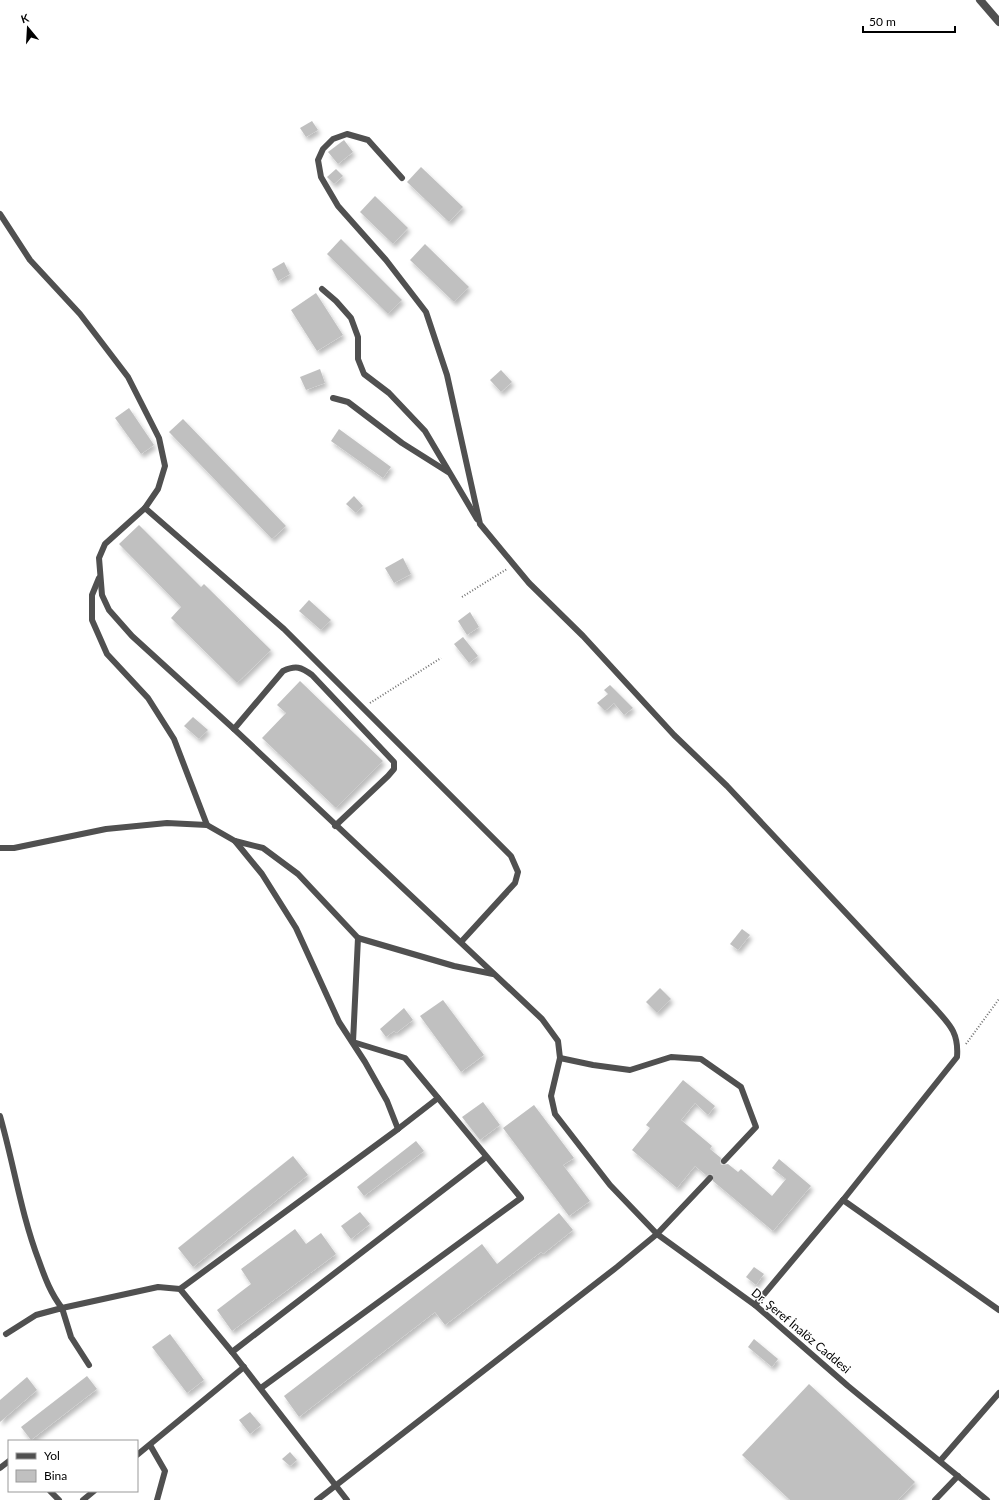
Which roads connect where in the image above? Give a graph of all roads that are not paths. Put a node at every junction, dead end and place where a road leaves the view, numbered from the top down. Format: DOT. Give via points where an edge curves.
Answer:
graph roads {
  1 [pos="980,0"];
  2 [pos="999,22"];
  3 [pos="402,178"];
  4 [pos="0,214"];
  5 [pos="322,289"];
  6 [pos="333,398"];
  7 [pos="449,473"];
  8 [pos="145,508"];
  9 [pos="480,524"];
  10 [pos="99,577"];
  11 [pos="234,729"];
  12 [pos="207,825"];
  13 [pos="335,826"];
  14 [pos="235,841"];
  15 [pos="0,848"];
  16 [pos="358,938"];
  17 [pos="461,942"];
  18 [pos="494,974"];
  19 [pos="353,1042"];
  20 [pos="560,1058"];
  21 [pos="438,1098"];
  22 [pos="0,1116"];
  23 [pos="398,1129"];
  24 [pos="486,1157"];
  25 [pos="724,1161"];
  26 [pos="710,1178"];
  27 [pos="842,1200"];
  28 [pos="657,1234"];
  29 [pos="180,1289"];
  30 [pos="755,1305"];
  31 [pos="62,1308"];
  32 [pos="999,1310"];
  33 [pos="6,1334"];
  34 [pos="232,1352"];
  35 [pos="89,1365"];
  36 [pos="244,1367"];
  37 [pos="261,1388"];
  38 [pos="999,1393"];
  39 [pos="150,1445"];
  40 [pos="138,1454"];
  41 [pos="940,1461"];
  42 [pos="8,1462"];
  43 [pos="0,1468"];
  44 [pos="958,1476"];
  45 [pos="335,1486"];
  46 [pos="51,1492"];
  47 [pos="93,1492"];
  48 [pos="58,1500"];
  49 [pos="83,1500"];
  50 [pos="157,1500"];
  51 [pos="318,1500"];
  52 [pos="347,1500"];
  53 [pos="935,1500"];
  54 [pos="987,1500"];
  1 -- 2 [label="street"];
  3 -- 9 [label="lane" via="368,140 347,134 333,138 323,149 318,160 321,178 338,206 386,260 426,312 447,374"];
  4 -- 8 [label="lane" via="30,260 80,314 128,377 160,438 165,466 158,489"];
  5 -- 7 [label="lane" via="351,318 358,337 358,359 364,374 389,393 425,431"];
  6 -- 7 [label="lane" via="348,402 402,443"];
  7 -- 9 [label="lane"];
  8 -- 10 [label="lane" via="105,544 99,558"];
  8 -- 17 [label="lane" via="284,629 511,856 518,872 515,882"];
  9 -- 27 [label="lane" via="529,583 583,636 674,735 727,786 949,1024 958,1042 957,1057"];
  10 -- 11 [label="lane" via="102,596 109,610 132,636"];
  10 -- 12 [label="lane" via="92,595 92,620 107,654 148,698 174,739"];
  11 -- 13 [label="lane"];
  11 -- 13 [label="lane" via="283,671 292,667 302,667 312,675 394,762 394,770"];
  12 -- 14 [label="lane"];
  12 -- 15 [label="lane" via="167,823 106,829 14,848"];
  13 -- 17 [label="lane"];
  14 -- 16 [label="lane" via="262,848 298,874"];
  14 -- 19 [label="lane" via="262,874 296,928 339,1022"];
  16 -- 18 [label="lane" via="454,966"];
  16 -- 19 [label="lane"];
  17 -- 18 [label="lane"];
  18 -- 20 [label="lane" via="542,1019 558,1041"];
  19 -- 21 [label="lane" via="405,1058"];
  19 -- 23 [label="lane" via="387,1100"];
  20 -- 25 [label="lane" via="630,1070 671,1057 701,1059 741,1088 756,1127"];
  20 -- 28 [label="lane, Dr. Şeref İnalöz Caddesi" via="551,1096 554,1114 610,1185"];
  21 -- 23 [label="lane"];
  21 -- 24 [label="lane"];
  22 -- 31 [label="lane" via="32,1241 44,1276"];
  23 -- 29 [label="lane"];
  24 -- 34 [label="lane"];
  24 -- 37 [label="lane" via="521,1198"];
  26 -- 28 [label="lane"];
  27 -- 30 [label="lane"];
  27 -- 32 [label="lane"];
  28 -- 30 [label="lane, Dr. Şeref İnalöz Caddesi"];
  28 -- 45 [label="lane"];
  29 -- 31 [label="lane" via="158,1286"];
  29 -- 34 [label="lane"];
  30 -- 41 [label="lane, Dr. Şeref İnalöz Caddesi"];
  31 -- 33 [label="lane" via="36,1315"];
  31 -- 35 [label="lane" via="71,1337"];
  34 -- 36 [label="lane"];
  36 -- 37 [label="lane"];
  36 -- 39 [label="lane"];
  37 -- 45 [label="lane"];
  38 -- 41 [label="lane"];
  39 -- 40 [label="lane"];
  39 -- 50 [label="lane" via="165,1471"];
  41 -- 44 [label="lane, Dr. Şeref İnalöz Caddesi"];
  42 -- 43 [label="lane"];
  44 -- 53 [label="lane"];
  44 -- 54 [label="lane, Dr. Şeref İnalöz Caddesi"];
  45 -- 51 [label="lane"];
  45 -- 52 [label="lane"];
  46 -- 48 [label="lane"];
  47 -- 49 [label="lane"];
}
